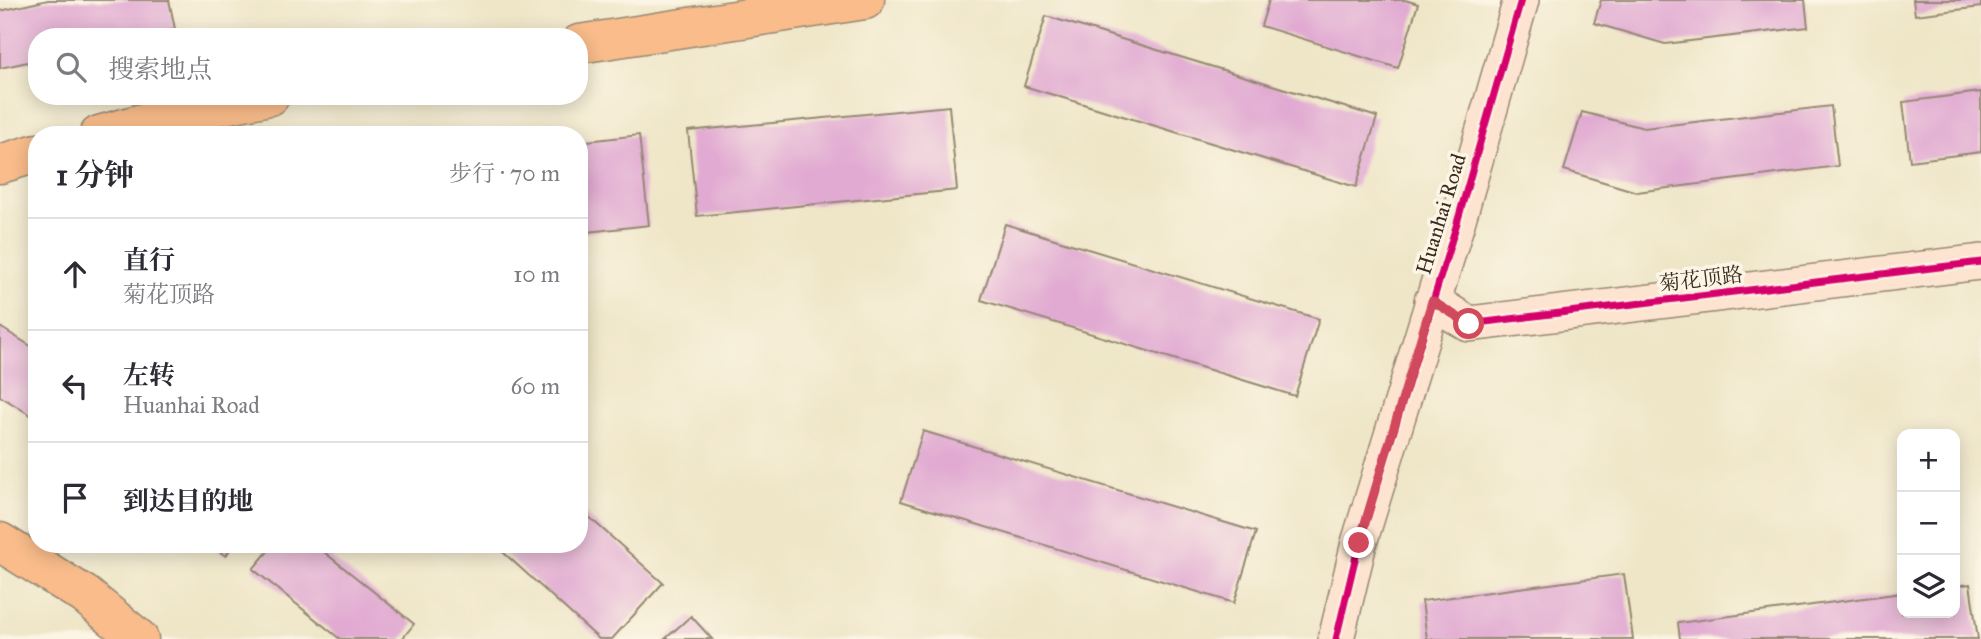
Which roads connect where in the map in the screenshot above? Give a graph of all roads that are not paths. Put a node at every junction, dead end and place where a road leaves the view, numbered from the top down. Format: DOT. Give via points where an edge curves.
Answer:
graph roads {
  1 [pos="865,0"];
  2 [pos="1521,0"];
  3 [pos="588,43"];
  4 [pos="224,105"];
  5 [pos="132,126"];
  6 [pos="28,156"];
  7 [pos="0,164"];
  8 [pos="1981,262"];
  9 [pos="1432,301"];
  10 [pos="0,542"];
  11 [pos="139,639"];
  12 [pos="1336,639"];
  1 -- 3 [label="main road"];
  2 -- 9 [label="street, Huanhai Road"];
  4 -- 5 [label="main road"];
  6 -- 7 [label="main road"];
  8 -- 9 [label="street, 菊花顶路" via="1469,324"];
  9 -- 12 [label="street, Huanhai Road" via="1359,543"];
  10 -- 11 [label="main road" via="85,594"];
}
